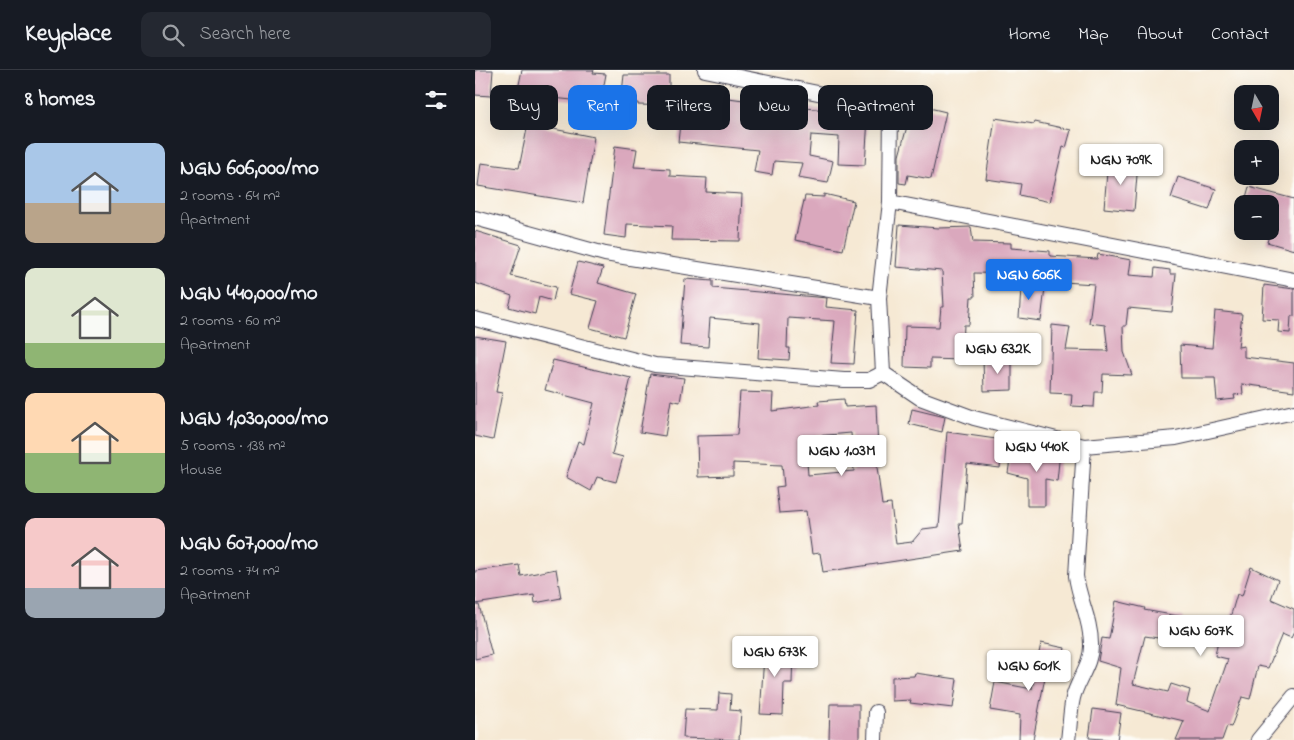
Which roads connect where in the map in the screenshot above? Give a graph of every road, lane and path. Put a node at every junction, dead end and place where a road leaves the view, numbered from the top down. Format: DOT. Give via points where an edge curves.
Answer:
graph roads {
  1 [pos="705,70"];
  2 [pos="890,202"];
  3 [pos="475,218"];
  4 [pos="1294,280"];
  5 [pos="879,298"];
  6 [pos="475,319"];
  7 [pos="883,373"];
  8 [pos="1294,412"];
  9 [pos="1084,446"];
  10 [pos="1294,696"];
  11 [pos="876,712"];
  12 [pos="875,740"];
  13 [pos="1068,740"];
  14 [pos="1258,740"];
  1 -- 2 [label="street" via="891,108"];
  2 -- 4 [label="street"];
  2 -- 5 [label="street"];
  3 -- 5 [label="street" via="605,254"];
  5 -- 7 [label="street"];
  6 -- 7 [label="street" via="655,366 844,380 869,380"];
  7 -- 9 [label="street" via="920,398 965,414"];
  8 -- 9 [label="street" via="1176,438"];
  9 -- 13 [label="street" via="1076,576 1079,596 1087,611 1091,645 1084,675 1073,696"];
  10 -- 14 [label="street"];
  11 -- 12 [label="street"];
}
